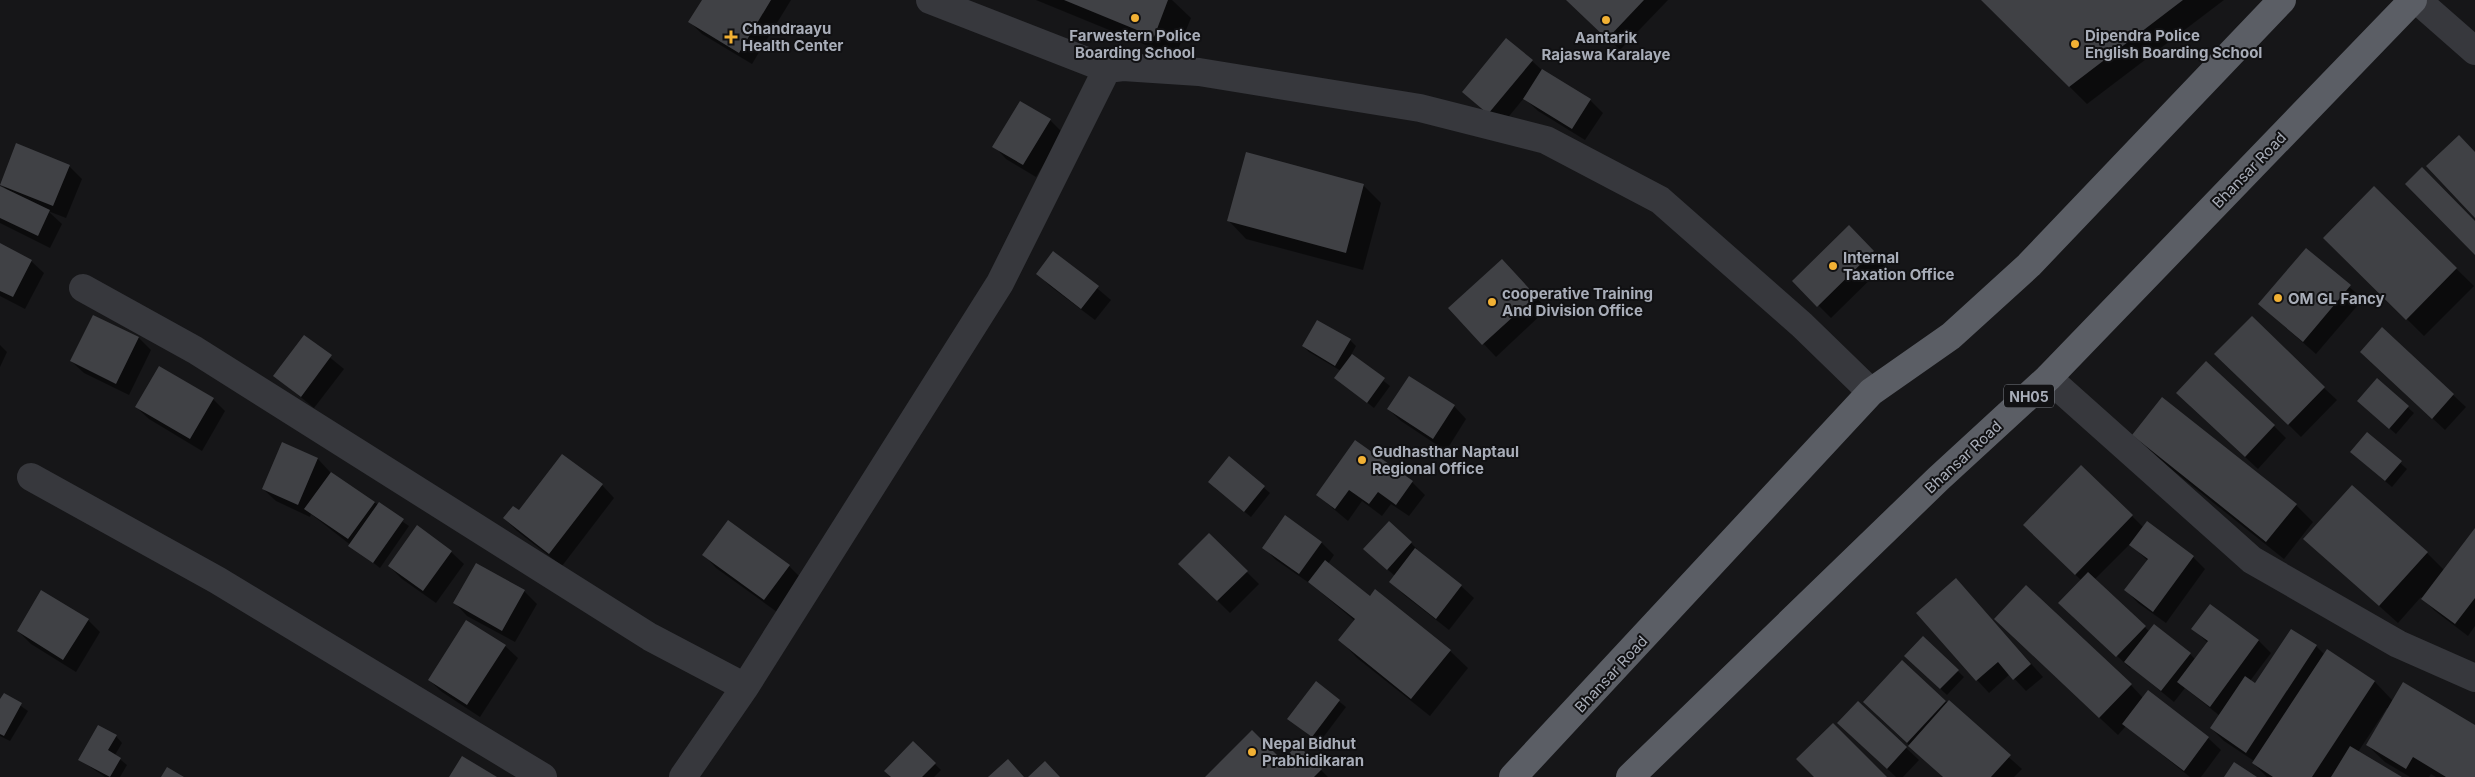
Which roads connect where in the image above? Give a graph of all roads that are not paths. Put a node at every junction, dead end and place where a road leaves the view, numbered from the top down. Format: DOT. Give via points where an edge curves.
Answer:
graph roads {
  1 [pos="930,0"];
  2 [pos="2282,0"];
  3 [pos="2413,0"];
  4 [pos="2417,0"];
  5 [pos="2475,52"];
  6 [pos="1107,69"];
  7 [pos="83,288"];
  8 [pos="2048,378"];
  9 [pos="1872,392"];
  10 [pos="31,477"];
  11 [pos="2475,678"];
  12 [pos="745,687"];
  13 [pos="543,777"];
  14 [pos="683,777"];
  15 [pos="1513,777"];
  16 [pos="1630,777"];
  1 -- 6 [label="street"];
  2 -- 9 [label="highway, Bhansar Road" via="2029,265 1951,336"];
  3 -- 8 [label="highway, Bhansar Road / NH05"];
  4 -- 5 [label="street"];
  6 -- 9 [label="street" via="1123,67 1199,72 1420,108 1546,140 1660,200 1802,325"];
  6 -- 12 [label="street" via="1000,283"];
  7 -- 12 [label="street" via="195,350 650,637"];
  8 -- 11 [label="street" via="2252,560 2398,644"];
  8 -- 16 [label="highway, Bhansar Road / NH05" via="1931,486"];
  9 -- 15 [label="highway, Bhansar Road"];
  10 -- 13 [label="street" via="217,580"];
  12 -- 14 [label="street"];
}
